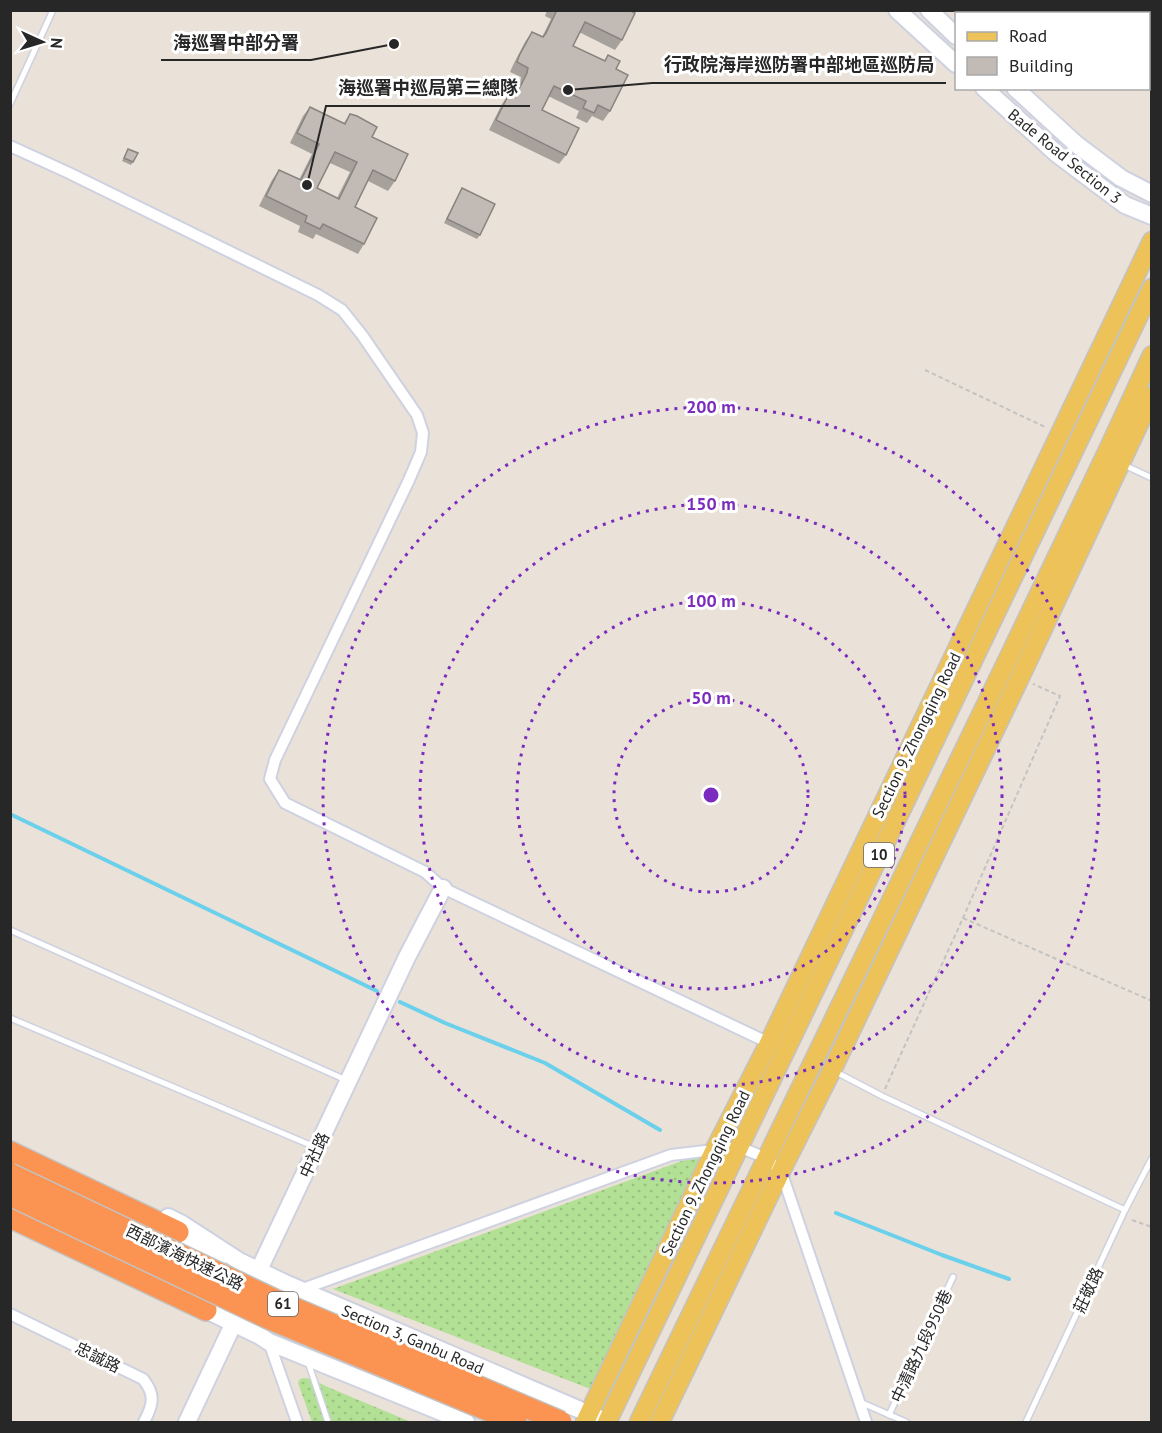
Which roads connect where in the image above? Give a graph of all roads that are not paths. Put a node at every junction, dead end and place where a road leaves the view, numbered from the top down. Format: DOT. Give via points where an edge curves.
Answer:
graph roads {
  1 [pos="53,10"];
  2 [pos="897,10"];
  3 [pos="929,10"];
  4 [pos="955,34"];
  5 [pos="955,62"];
  6 [pos="986,90"];
  7 [pos="1017,90"];
  8 [pos="10,104"];
  9 [pos="10,147"];
  10 [pos="1152,194"];
  11 [pos="1152,216"];
  12 [pos="1152,241"];
  13 [pos="1152,288"];
  14 [pos="1152,356"];
  15 [pos="1152,396"];
  16 [pos="1120,463"];
  17 [pos="1152,477"];
  18 [pos="443,888"];
  19 [pos="10,930"];
  20 [pos="10,1018"];
  21 [pos="769,1043"];
  22 [pos="832,1070"];
  23 [pos="348,1081"];
  24 [pos="10,1142"];
  25 [pos="739,1147"];
  26 [pos="317,1148"];
  27 [pos="715,1149"];
  28 [pos="10,1152"];
  29 [pos="766,1158"];
  30 [pos="1152,1158"];
  31 [pos="10,1163"];
  32 [pos="781,1171"];
  33 [pos="10,1174"];
  34 [pos="10,1195"];
  35 [pos="10,1206"];
  36 [pos="1124,1213"];
  37 [pos="10,1217"];
  38 [pos="10,1228"];
  39 [pos="178,1232"];
  40 [pos="239,1261"];
  41 [pos="259,1271"];
  42 [pos="953,1277"];
  43 [pos="300,1290"];
  44 [pos="206,1310"];
  45 [pos="10,1314"];
  46 [pos="234,1324"];
  47 [pos="264,1339"];
  48 [pos="306,1358"];
  49 [pos="859,1401"];
  50 [pos="889,1415"];
  51 [pos="587,1418"];
  52 [pos="144,1422"];
  53 [pos="187,1422"];
  54 [pos="297,1422"];
  55 [pos="328,1422"];
  56 [pos="466,1422"];
  57 [pos="516,1422"];
  58 [pos="561,1422"];
  59 [pos="607,1422"];
  60 [pos="639,1422"];
  61 [pos="660,1422"];
  62 [pos="866,1422"];
  63 [pos="906,1422"];
  64 [pos="1026,1422"];
  1 -- 8 [label="lane"];
  2 -- 5 [label="street"];
  3 -- 4 [label="street"];
  6 -- 11 [label="street, Bade Road Section 3" via="1065,160 1125,205"];
  7 -- 10 [label="street, Bade Road Section 3" via="1076,144 1121,178"];
  9 -- 18 [label="street" via="342,310 417,415 423,433 421,452 275,760 270,779 285,803 425,872"];
  12 -- 21 [label="main road, Section 9, Zhongqing Road"];
  13 -- 25 [label="main road, Section 9, Zhongqing Road / 10"];
  14 -- 29 [label="main road, 10"];
  15 -- 16 [label="main road"];
  16 -- 17 [label="lane"];
  16 -- 22 [label="main road"];
  18 -- 21 [label="street"];
  18 -- 23 [label="street, 中社路"];
  19 -- 23 [label="lane"];
  20 -- 26 [label="lane"];
  21 -- 27 [label="main road, Section 9, Zhongqing Road"];
  22 -- 32 [label="main road"];
  22 -- 36 [label="lane"];
  23 -- 26 [label="street, 中社路"];
  24 -- 40 [label="street, Section 3, Ganbu Road" via="182,1224"];
  25 -- 27 [label="street"];
  25 -- 29 [label="street"];
  25 -- 59 [label="main road, Section 9, Zhongqing Road / 10"];
  26 -- 41 [label="street, 中社路"];
  27 -- 43 [label="street" via="671,1155"];
  27 -- 51 [label="main road, Section 9, Zhongqing Road"];
  28 -- 39 [label="highway"];
  29 -- 32 [label="street"];
  29 -- 60 [label="main road, 10"];
  30 -- 36 [label="lane, 莊敬路"];
  31 -- 40 [label="street, Section 3, Ganbu Road" via="174,1241"];
  32 -- 49 [label="street"];
  32 -- 61 [label="main road"];
  33 -- 58 [label="highway, 西部濱海快速公路 / 61, bridge" via="277,1301"];
  34 -- 57 [label="highway, 西部濱海快速公路 / 61, bridge" via="268,1318"];
  35 -- 46 [label="street"];
  36 -- 64 [label="lane, 莊敬路"];
  37 -- 44 [label="highway"];
  38 -- 46 [label="street"];
  39 -- 40 [label="street, Section 3, Ganbu Road"];
  40 -- 41 [label="street, Section 3, Ganbu Road"];
  41 -- 43 [label="street, Section 3, Ganbu Road"];
  41 -- 46 [label="street, 中社路"];
  42 -- 50 [label="lane, 中清路九段950巷"];
  43 -- 51 [label="street, Section 3, Ganbu Road"];
  44 -- 46 [label="street"];
  45 -- 52 [label="street, 忠誠路" via="143,1379 151,1389 152,1406"];
  46 -- 47 [label="street"];
  46 -- 53 [label="street, 中社路"];
  47 -- 48 [label="street"];
  47 -- 54 [label="street"];
  48 -- 55 [label="lane"];
  48 -- 56 [label="street"];
  49 -- 50 [label="lane"];
  49 -- 62 [label="street"];
  50 -- 63 [label="lane"];
  51 -- 59 [label="street, Section 3, Ganbu Road"];
}
